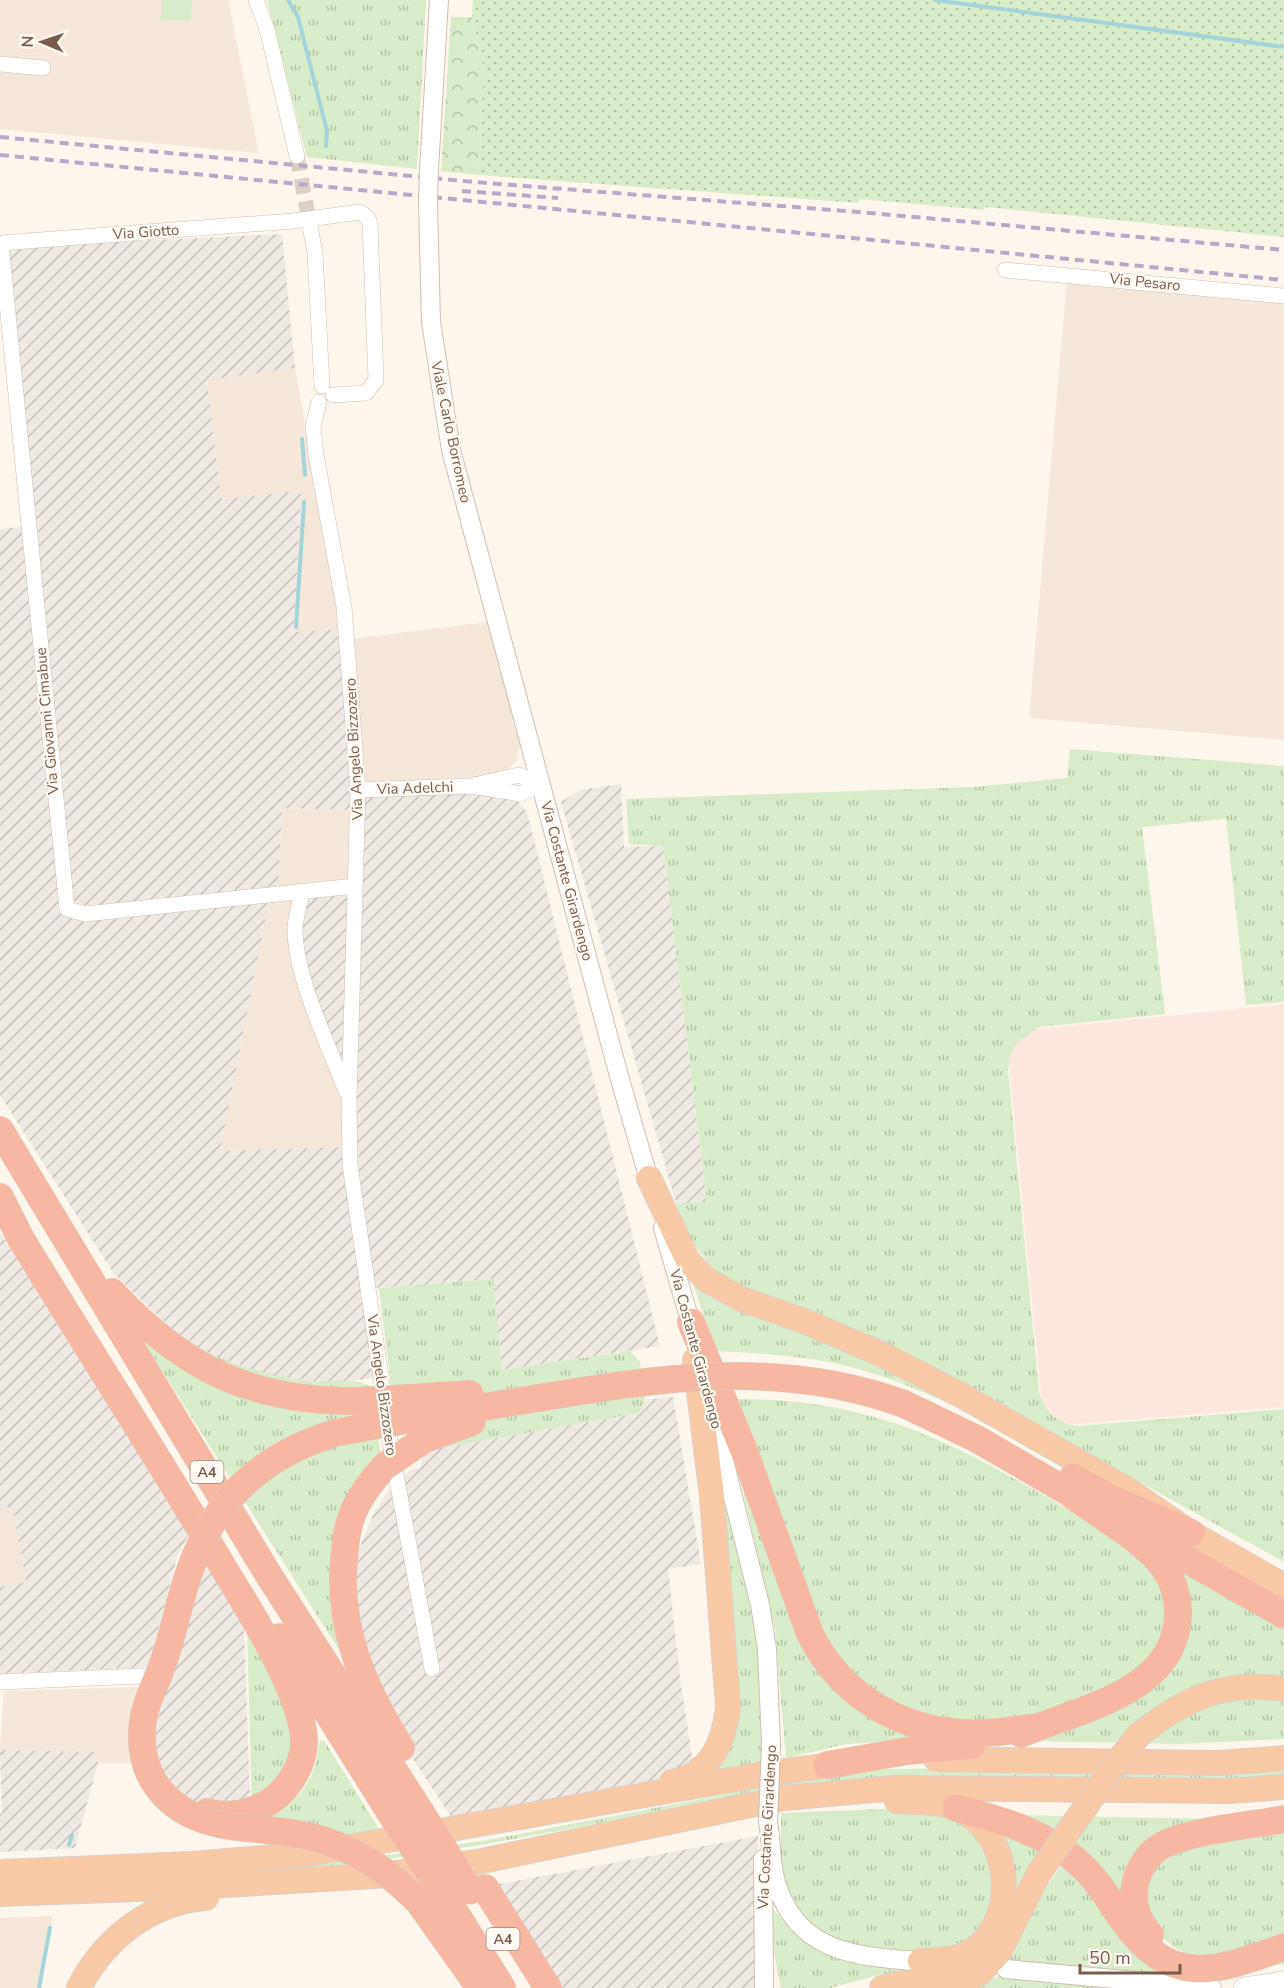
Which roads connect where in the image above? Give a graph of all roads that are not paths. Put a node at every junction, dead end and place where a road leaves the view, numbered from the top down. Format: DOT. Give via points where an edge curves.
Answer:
graph roads {
  1 [pos="256,0"];
  2 [pos="439,0"];
  3 [pos="0,64"];
  4 [pos="43,68"];
  5 [pos="297,156"];
  6 [pos="310,226"];
  7 [pos="1,243"];
  8 [pos="1005,270"];
  9 [pos="1284,296"];
  10 [pos="328,390"];
  11 [pos="540,784"];
  12 [pos="358,790"];
  13 [pos="355,886"];
  14 [pos="303,891"];
  15 [pos="349,1099"];
  16 [pos="0,1130"];
  17 [pos="649,1178"];
  18 [pos="0,1191"];
  19 [pos="0,1197"];
  20 [pos="77,1255"];
  21 [pos="691,1322"];
  22 [pos="577,1392"];
  23 [pos="904,1404"];
  24 [pos="1072,1495"];
  25 [pos="1191,1533"];
  26 [pos="1284,1586"];
  27 [pos="1284,1615"];
  28 [pos="432,1669"];
  29 [pos="152,1670"];
  30 [pos="0,1682"];
  31 [pos="1284,1689"];
  32 [pos="1038,1727"];
  33 [pos="1284,1758"];
  34 [pos="827,1764"];
  35 [pos="1284,1787"];
  36 [pos="811,1795"];
  37 [pos="611,1802"];
  38 [pos="956,1808"];
  39 [pos="429,1810"];
  40 [pos="1284,1819"];
  41 [pos="768,1822"];
  42 [pos="0,1872"];
  43 [pos="312,1881"];
  44 [pos="467,1891"];
  45 [pos="0,1894"];
  46 [pos="763,1927"];
  47 [pos="1284,1937"];
  48 [pos="1284,1947"];
  49 [pos="920,1961"];
  50 [pos="964,1964"];
  51 [pos="1006,1969"];
  52 [pos="1280,1981"];
  53 [pos="79,1988"];
  54 [pos="480,1988"];
  55 [pos="502,1988"];
  56 [pos="535,1988"];
  57 [pos="548,1988"];
  58 [pos="764,1988"];
  59 [pos="773,1988"];
  60 [pos="882,1988"];
  61 [pos="1212,1988"];
  62 [pos="1244,1988"];
  1 -- 5 [label="street" via="267,29"];
  2 -- 11 [label="street, Viale Carlo Borromeo, bridge" via="428,203 430,313 454,461"];
  3 -- 4 [label="street"];
  6 -- 10 [label="street"];
  7 -- 10 [label="street, Via Giotto" via="293,221 355,211 364,214 370,224 376,380 366,393"];
  7 -- 14 [label="street, Via Giovanni Cimabue" via="67,909 85,914"];
  8 -- 9 [label="street, Via Pesaro"];
  10 -- 12 [label="street, Via Angelo Bizzozero" via="316,391 319,402 313,426 344,606"];
  11 -- 12 [label="street, Via Adelchi" via="508,775 471,786"];
  11 -- 17 [label="street, Via Costante Girardengo"];
  12 -- 13 [label="street, Via Angelo Bizzozero"];
  13 -- 14 [label="street, Via Giovanni Cimabue"];
  13 -- 15 [label="street, Via Angelo Bizzozero"];
  14 -- 15 [label="street, Via Angelo Bizzozero" via="295,927 297,947 311,998"];
  15 -- 28 [label="street, Via Angelo Bizzozero" via="350,1165 388,1429"];
  16 -- 20 [label="highway, A4"];
  17 -- 21 [label="street, Via Costante Girardengo"];
  17 -- 25 [label="highway" via="688,1260 707,1280 741,1299 881,1354 959,1394 1125,1488"];
  18 -- 44 [label="highway, A4, bridge" via="393,1817"];
  19 -- 29 [label="highway, bridge" via="21,1239 265,1637 294,1700 304,1741 293,1779 283,1792 270,1802 237,1815 211,1813 184,1802 169,1789 152,1754"];
  20 -- 22 [label="highway, bridge" via="155,1336 229,1380 275,1395 360,1401"];
  20 -- 39 [label="highway, A4" via="268,1574"];
  21 -- 32 [label="highway" via="745,1453 810,1634 839,1679 863,1699 913,1725 956,1733"];
  21 -- 37 [label="highway" via="712,1497 729,1707 726,1731 709,1763 696,1774"];
  21 -- 41 [label="street, Via Costante Girardengo, bridge" via="760,1605 767,1649 771,1744"];
  22 -- 23 [label="highway, bridge" via="681,1377 759,1375 848,1387"];
  22 -- 29 [label="highway, bridge" via="335,1433 304,1442 257,1471 218,1512 197,1548"];
  22 -- 39 [label="highway, bridge" via="443,1431 417,1443 385,1466 366,1490 350,1522 343,1562 350,1641 370,1697"];
  23 -- 24 [label="highway" via="977,1439"];
  23 -- 25 [label="highway" via="997,1435 1112,1499"];
  24 -- 27 [label="highway"];
  24 -- 32 [label="highway" via="1160,1562 1176,1592 1178,1628 1167,1658 1142,1681 1085,1710"];
  25 -- 26 [label="highway"];
  29 -- 30 [label="street"];
  29 -- 54 [label="highway, bridge" via="143,1719 142,1754 150,1775 178,1809 196,1820 219,1825 295,1833 322,1840 375,1863 418,1901"];
  31 -- 60 [label="highway, bridge" via="1245,1686 1219,1690 1181,1705 1139,1735 1039,1873 998,1954 980,1973"];
  32 -- 34 [label="highway" via="991,1743"];
  33 -- 34 [label="highway" via="1219,1763 971,1759"];
  34 -- 37 [label="highway"];
  35 -- 36 [label="highway" via="1161,1791 939,1786"];
  36 -- 38 [label="highway"];
  36 -- 43 [label="highway" via="735,1807 477,1862"];
  37 -- 42 [label="highway" via="309,1854 192,1864"];
  38 -- 48 [label="highway" via="1017,1826 1056,1845 1094,1879 1148,1952 1168,1963 1187,1970 1213,1970"];
  38 -- 49 [label="highway" via="978,1824 997,1849 1003,1866 1004,1899 991,1931 974,1950 948,1960"];
  39 -- 44 [label="highway, A4, bridge"];
  40 -- 47 [label="highway" via="1162,1845 1138,1872 1134,1899 1138,1917 1151,1935 1169,1951 1191,1959 1227,1959"];
  41 -- 46 [label="street, Via Costante Girardengo" via="763,1837"];
  41 -- 49 [label="street" via="778,1889 807,1931 824,1944 849,1954"];
  43 -- 45 [label="highway"];
  43 -- 53 [label="highway" via="265,1892 199,1898 163,1908 125,1930 87,1972"];
  44 -- 55 [label="highway, A4"];
  44 -- 56 [label="highway, A4"];
  44 -- 57 [label="highway"];
  46 -- 58 [label="street, Via Costante Girardengo"];
  46 -- 59 [label="street, Via Costante Girardengo"];
  49 -- 50 [label="street"];
  51 -- 61 [label="street"];
  52 -- 62 [label="main road"];
}
